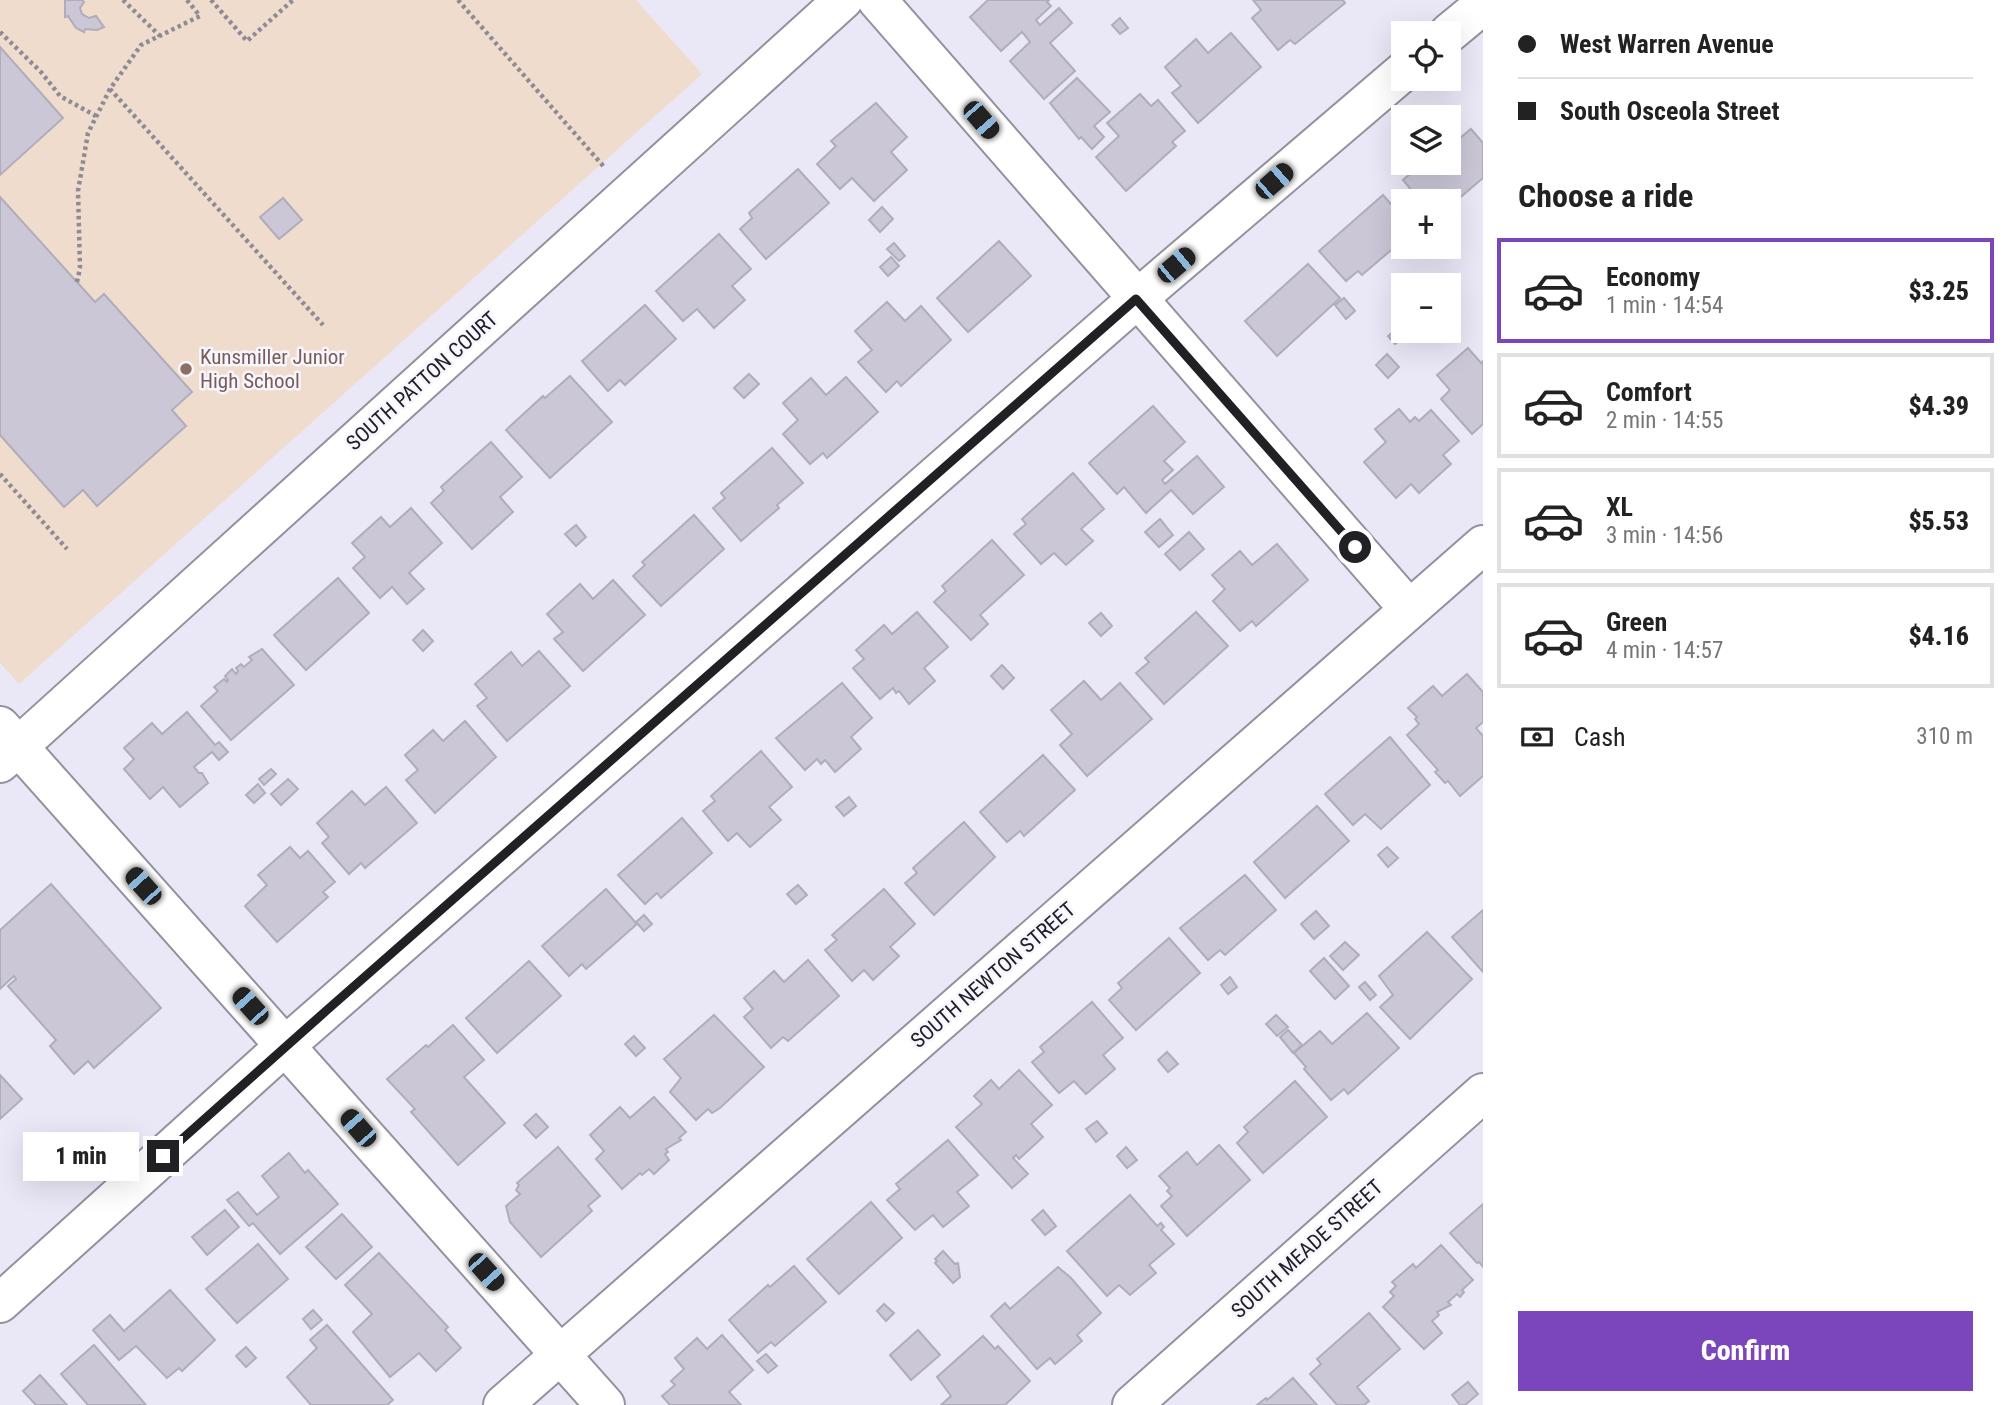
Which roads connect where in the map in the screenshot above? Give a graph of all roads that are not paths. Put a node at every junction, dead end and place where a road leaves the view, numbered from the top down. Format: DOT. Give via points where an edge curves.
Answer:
graph roads {
  1 [pos="843,0"];
  2 [pos="877,0"];
  3 [pos="1483,5"];
  4 [pos="1461,23"];
  5 [pos="1391,82"];
  6 [pos="1136,299"];
  7 [pos="1483,545"];
  8 [pos="1409,609"];
  9 [pos="6,745"];
  10 [pos="285,1046"];
  11 [pos="1483,1093"];
  12 [pos="0,1303"];
  13 [pos="560,1354"];
  14 [pos="503,1405"];
  15 [pos="605,1405"];
  16 [pos="1132,1405"];
  1 -- 9 [label="street, SOUTH PATTON COURT"];
  2 -- 6 [label="street"];
  3 -- 4 [label="street"];
  5 -- 6 [label="street"];
  6 -- 8 [label="street"];
  6 -- 10 [label="street"];
  7 -- 8 [label="street, SOUTH NEWTON STREET"];
  8 -- 13 [label="street, SOUTH NEWTON STREET"];
  9 -- 10 [label="street"];
  10 -- 12 [label="street"];
  10 -- 13 [label="street"];
  11 -- 16 [label="street, SOUTH MEADE STREET"];
  13 -- 14 [label="street, SOUTH NEWTON STREET"];
  13 -- 15 [label="street"];
}
